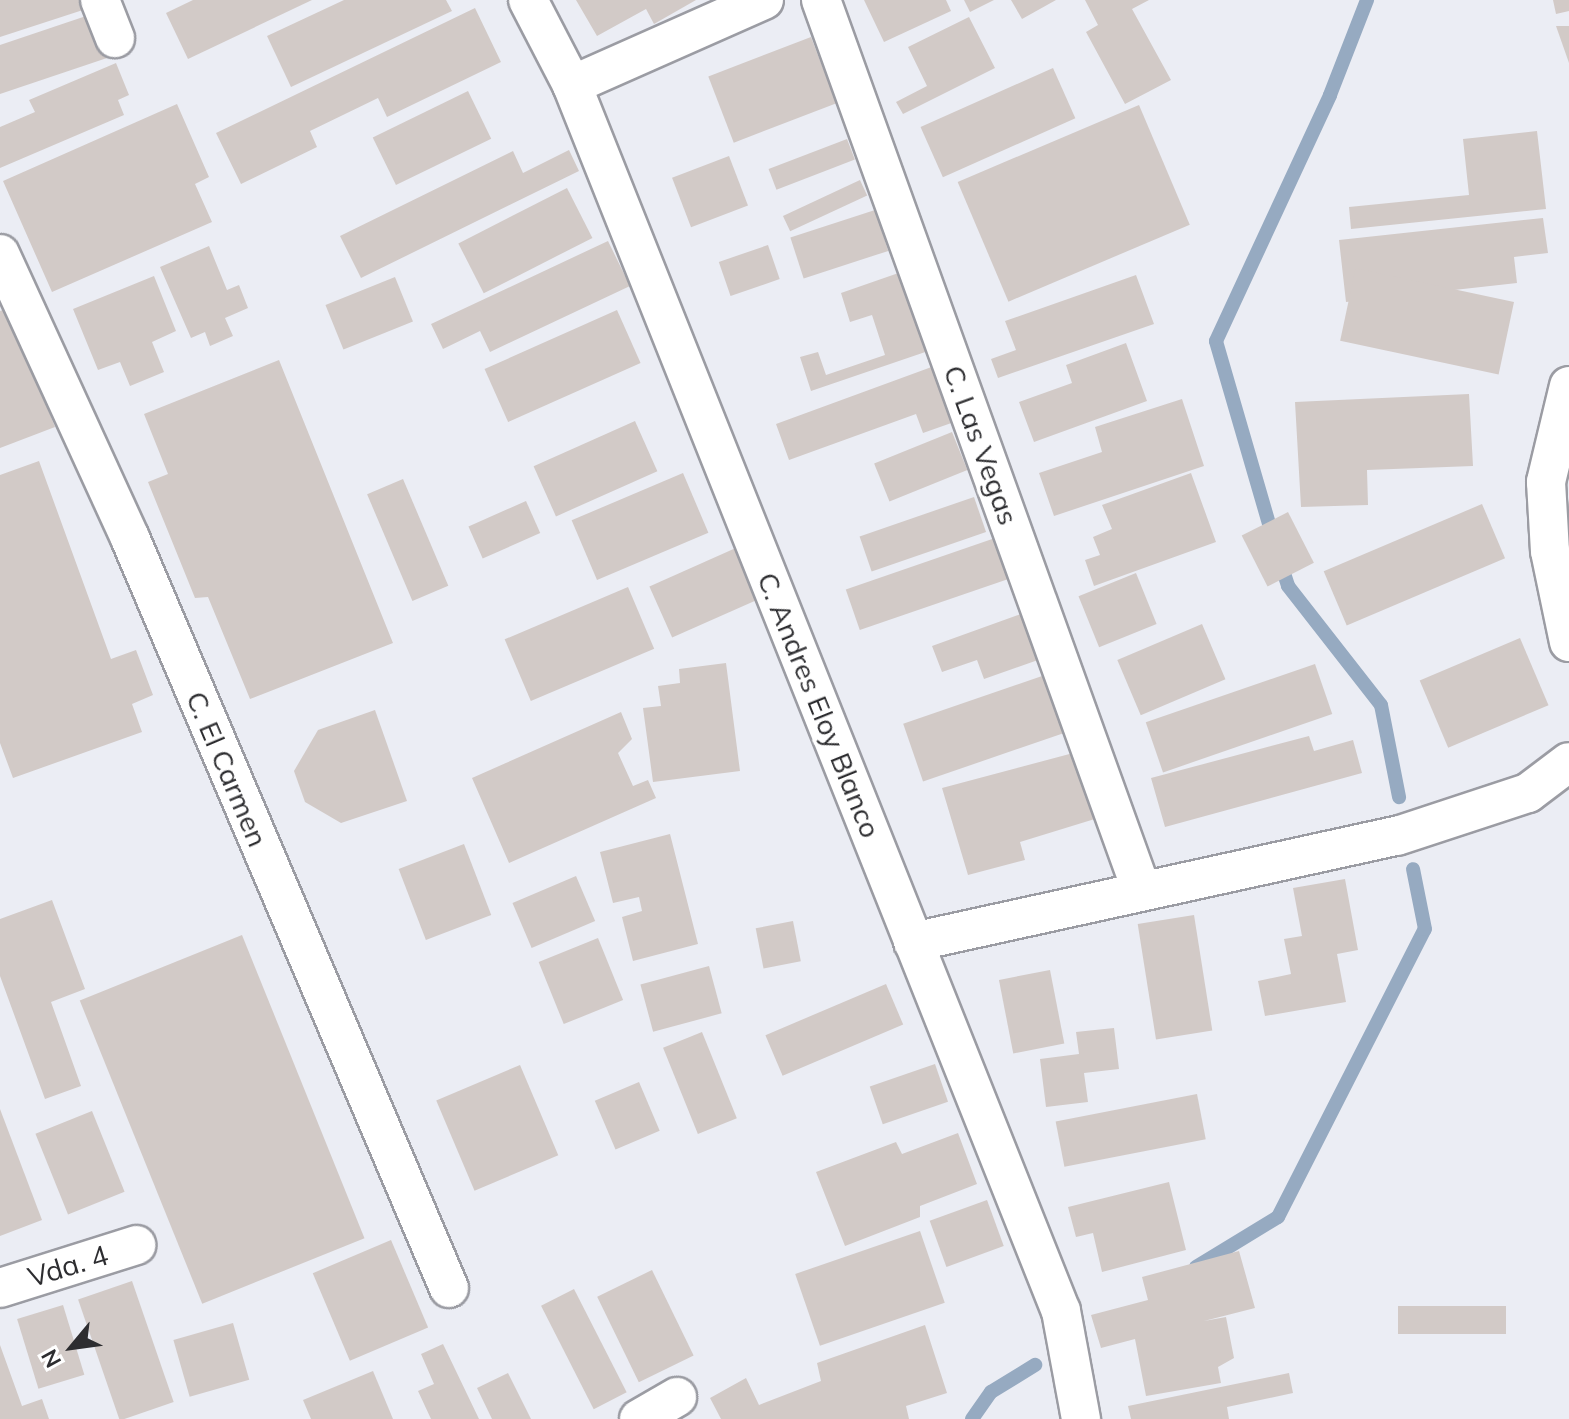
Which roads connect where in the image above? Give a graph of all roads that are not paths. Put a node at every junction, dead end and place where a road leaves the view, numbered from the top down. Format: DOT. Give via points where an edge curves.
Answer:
graph roads {
  1 [pos="100,0"];
  2 [pos="528,0"];
  3 [pos="764,0"];
  4 [pos="821,0"];
  5 [pos="722,8"];
  6 [pos="115,38"];
  7 [pos="572,85"];
  8 [pos="0,254"];
  9 [pos="1569,386"];
  10 [pos="1569,642"];
  11 [pos="1569,762"];
  12 [pos="1141,889"];
  13 [pos="913,942"];
  14 [pos="136,1245"];
  15 [pos="0,1288"];
  16 [pos="449,1288"];
  17 [pos="677,1397"];
  18 [pos="639,1419"];
  19 [pos="1081,1419"];
  1 -- 6 [label="street"];
  2 -- 7 [label="street, C. Andres Eloy Blanco"];
  3 -- 5 [label="street"];
  4 -- 12 [label="street, C. Las Vegas"];
  5 -- 7 [label="street"];
  7 -- 13 [label="street, C. Andres Eloy Blanco"];
  8 -- 16 [label="street, C. El Carmen" via="130,538"];
  9 -- 10 [label="street" via="1546,482 1550,551"];
  11 -- 12 [label="street" via="1528,793 1397,836"];
  12 -- 13 [label="street"];
  13 -- 19 [label="street, C. Andres Eloy Blanco" via="1061,1311"];
  14 -- 15 [label="street, Vda. 4"];
  17 -- 18 [label="street"];
}
